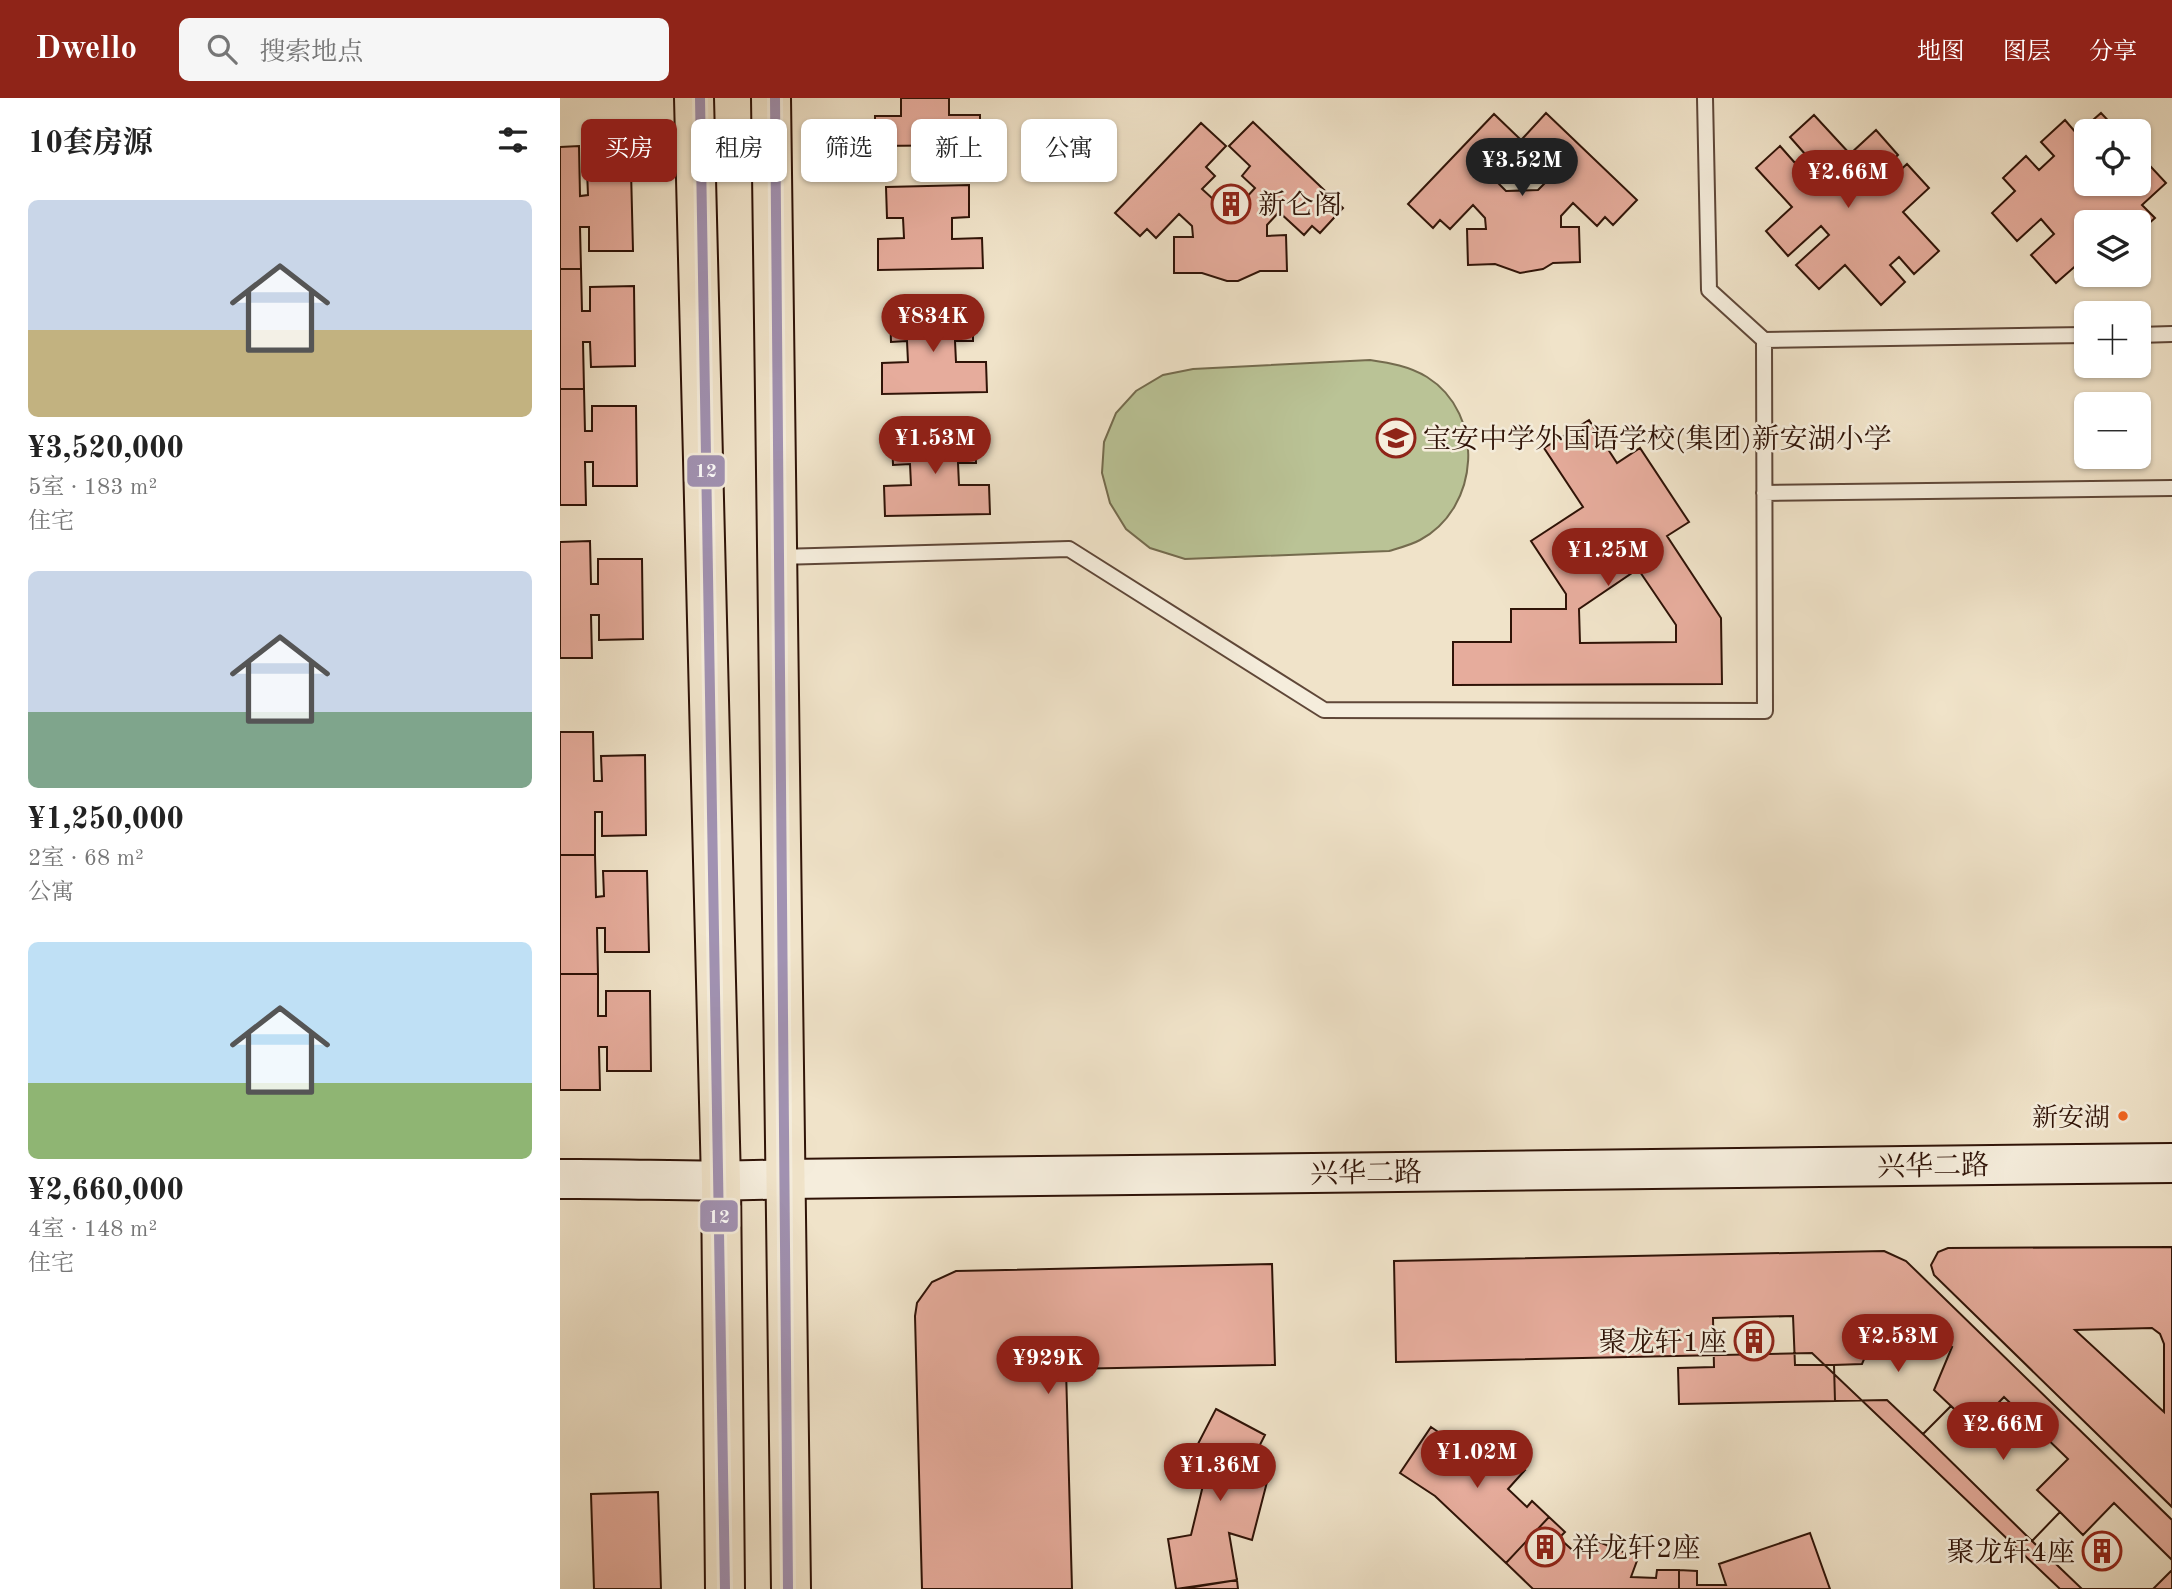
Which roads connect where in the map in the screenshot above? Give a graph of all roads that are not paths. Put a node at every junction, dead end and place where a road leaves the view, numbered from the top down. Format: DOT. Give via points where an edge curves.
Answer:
graph roads {
  1 [pos="694,98"];
  2 [pos="771,98"];
  3 [pos="1705,98"];
  4 [pos="2172,334"];
  5 [pos="2074,335"];
  6 [pos="2151,335"];
  7 [pos="1764,340"];
  8 [pos="2172,488"];
  9 [pos="1765,494"];
  10 [pos="777,557"];
  11 [pos="2172,1163"];
  12 [pos="785,1179"];
  13 [pos="560,1180"];
  14 [pos="721,1182"];
  15 [pos="725,1589"];
  16 [pos="791,1589"];
  1 -- 14 [label="main road"];
  2 -- 10 [label="main road"];
  3 -- 7 [label="lane" via="1709,290"];
  4 -- 6 [label="lane"];
  5 -- 7 [label="lane"];
  7 -- 9 [label="lane"];
  8 -- 9 [label="lane"];
  9 -- 10 [label="lane" via="1765,711 1324,710 1069,549"];
  10 -- 12 [label="main road"];
  11 -- 12 [label="main road, 兴华二路"];
  12 -- 14 [label="main road, 兴华二路"];
  12 -- 16 [label="main road"];
  13 -- 14 [label="main road, 兴华二路" via="651,1177"];
  14 -- 15 [label="main road"];
}
